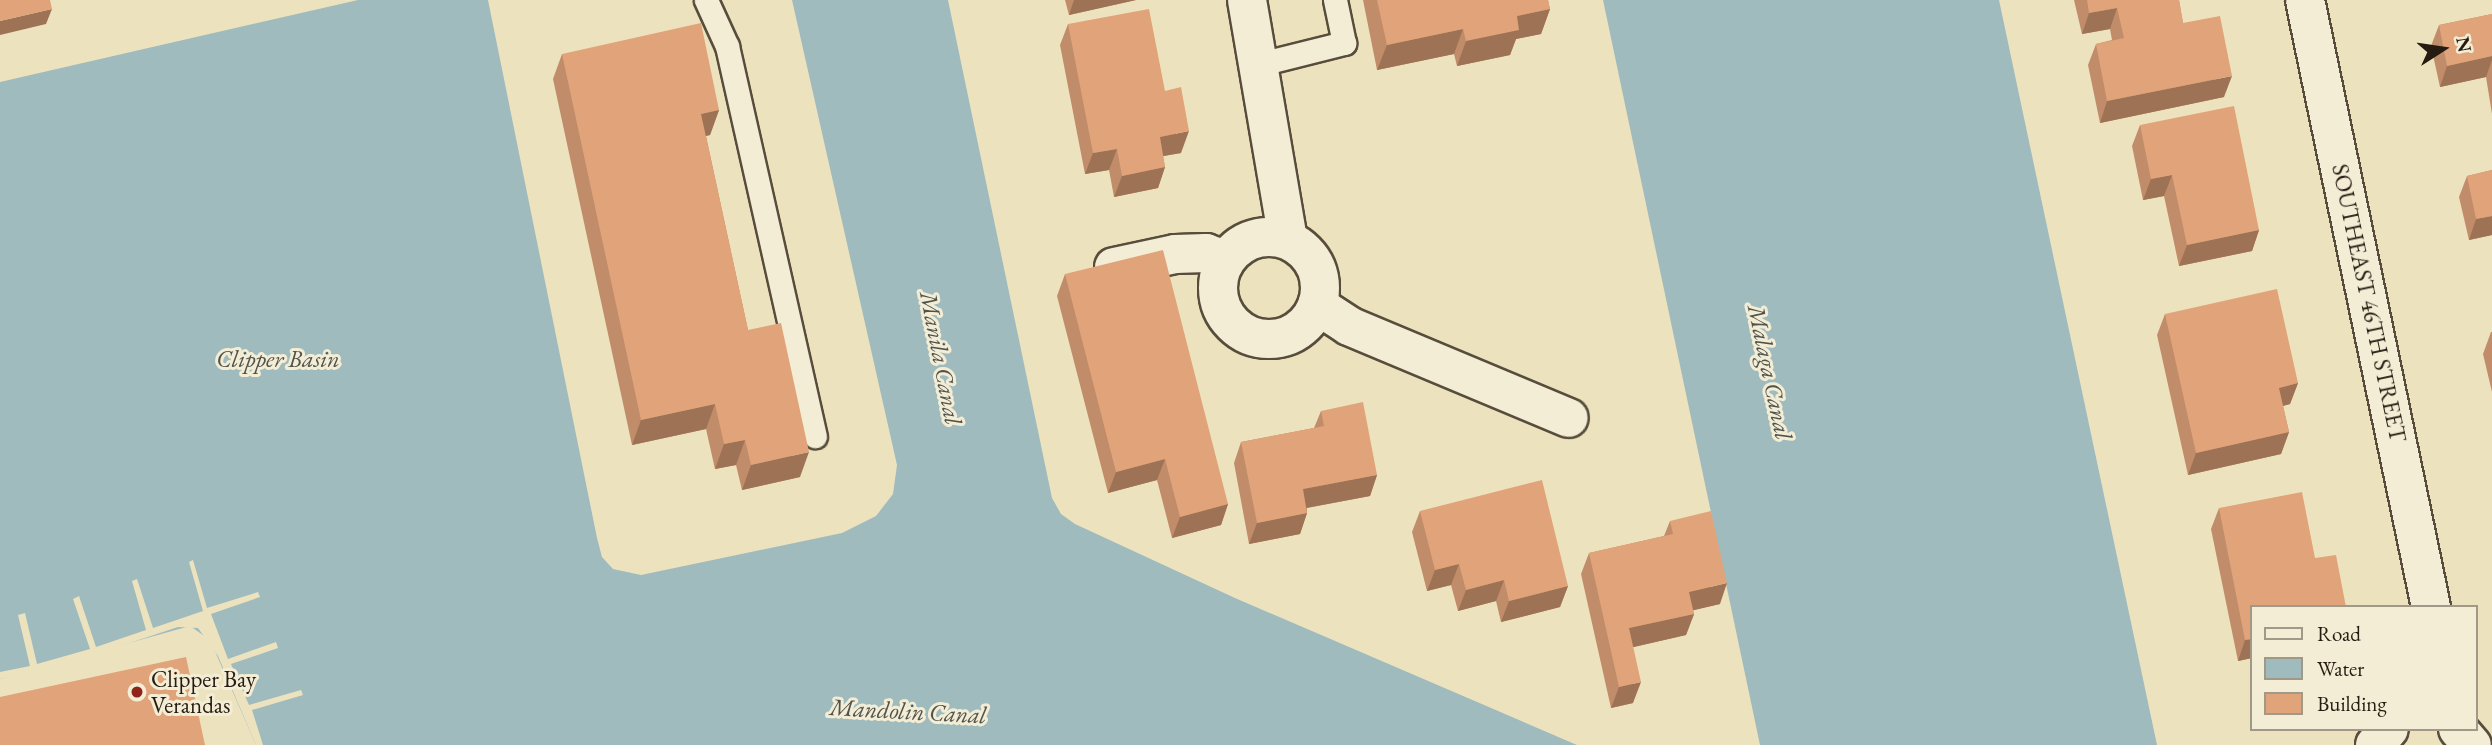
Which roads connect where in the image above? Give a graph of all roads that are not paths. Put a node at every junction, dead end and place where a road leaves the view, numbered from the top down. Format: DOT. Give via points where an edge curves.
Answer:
graph roads {
  1 [pos="706,0"];
  2 [pos="1247,0"];
  3 [pos="1335,0"];
  4 [pos="2305,0"];
  5 [pos="1260,64"];
  6 [pos="1288,240"];
  7 [pos="1225,260"];
  8 [pos="1074,276"];
  9 [pos="1317,305"];
  10 [pos="1569,418"];
  11 [pos="815,436"];
  12 [pos="2431,605"];
  13 [pos="2387,731"];
  14 [pos="2460,731"];
  15 [pos="2375,745"];
  16 [pos="2472,745"];
  1 -- 11 [label="lane" via="727,46"];
  2 -- 5 [label="street"];
  3 -- 5 [label="lane" via="1344,43"];
  4 -- 12 [label="street, SOUTHEAST 46TH STREET"];
  5 -- 6 [label="street"];
  6 -- 7 [label="street" via="1253,239"];
  6 -- 9 [label="street" via="1312,260 1318,274"];
  7 -- 8 [label="street" via="1206,253 1175,254"];
  7 -- 9 [label="street" via="1218,297 1238,329 1274,339 1308,322"];
  9 -- 10 [label="street" via="1349,326"];
  13 -- 15 [label="street"];
  14 -- 16 [label="street"];
}
